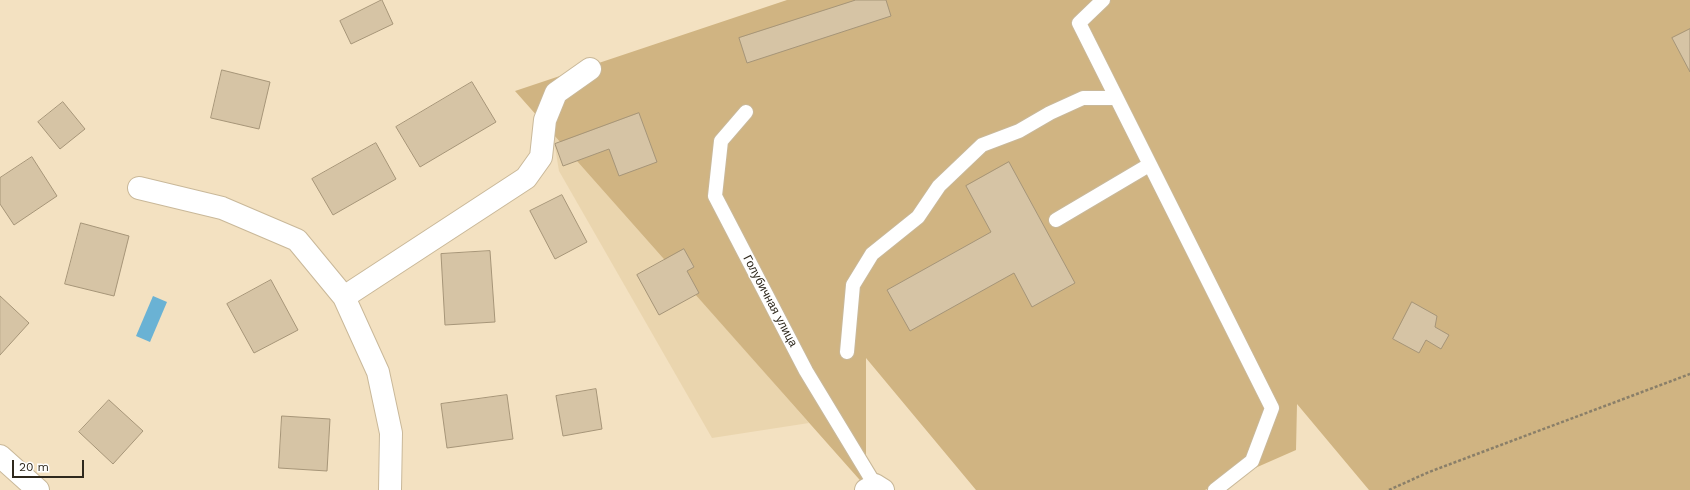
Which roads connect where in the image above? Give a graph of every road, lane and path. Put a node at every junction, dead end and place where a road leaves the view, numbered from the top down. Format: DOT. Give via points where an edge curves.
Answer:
graph roads {
  1 [pos="1103,0"];
  2 [pos="590,69"];
  3 [pos="1116,98"];
  4 [pos="746,112"];
  5 [pos="1149,165"];
  6 [pos="139,188"];
  7 [pos="1056,220"];
  8 [pos="344,296"];
  9 [pos="847,352"];
  10 [pos="1690,374"];
  11 [pos="0,456"];
  12 [pos="875,488"];
  13 [pos="38,490"];
  14 [pos="390,490"];
  15 [pos="1215,490"];
  16 [pos="1389,490"];
  1 -- 3 [label="lane" via="1079,23"];
  2 -- 8 [label="street" via="556,93 545,120 541,157 526,178"];
  3 -- 5 [label="lane"];
  3 -- 9 [label="lane" via="1083,98 1050,113 1018,131 982,146 944,181 918,217 872,254 853,285"];
  4 -- 12 [label="lane, Голубичная улица" via="721,141 715,196 806,371"];
  5 -- 7 [label="lane"];
  5 -- 15 [label="lane" via="1272,408 1252,461"];
  6 -- 8 [label="street" via="222,208 297,240"];
  8 -- 14 [label="street" via="378,372 391,433"];
  10 -- 16 [label="path" via="1429,472"];
  11 -- 13 [label="street"];
}
